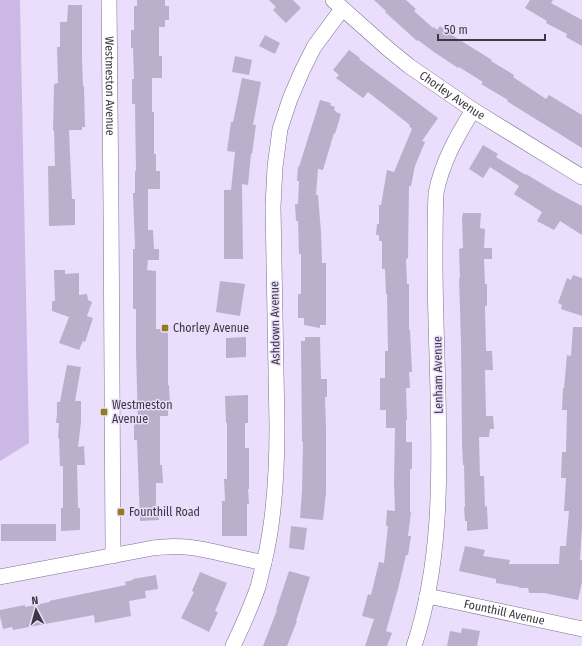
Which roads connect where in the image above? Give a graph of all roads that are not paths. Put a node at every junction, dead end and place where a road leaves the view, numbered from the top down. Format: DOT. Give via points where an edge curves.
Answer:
graph roads {
  1 [pos="109,0"];
  2 [pos="337,4"];
  3 [pos="473,110"];
  4 [pos="582,177"];
  5 [pos="113,556"];
  6 [pos="264,563"];
  7 [pos="0,577"];
  8 [pos="427,596"];
  9 [pos="582,629"];
  10 [pos="233,646"];
  11 [pos="414,646"];
  1 -- 5 [label="street, Westmeston Avenue"];
  2 -- 3 [label="street, Chorley Avenue" via="409,66"];
  2 -- 6 [label="street, Ashdown Avenue" via="290,99 280,129 275,167 273,207 277,461 271,530"];
  3 -- 4 [label="street, Chorley Avenue"];
  3 -- 8 [label="street, Lenham Avenue" via="445,161 436,193 438,517"];
  5 -- 6 [label="street" via="175,546 202,549"];
  5 -- 7 [label="street"];
  6 -- 10 [label="street, Ashdown Avenue" via="258,586"];
  8 -- 9 [label="street, Founthill Avenue"];
  8 -- 11 [label="street, Lenham Avenue"];
}
